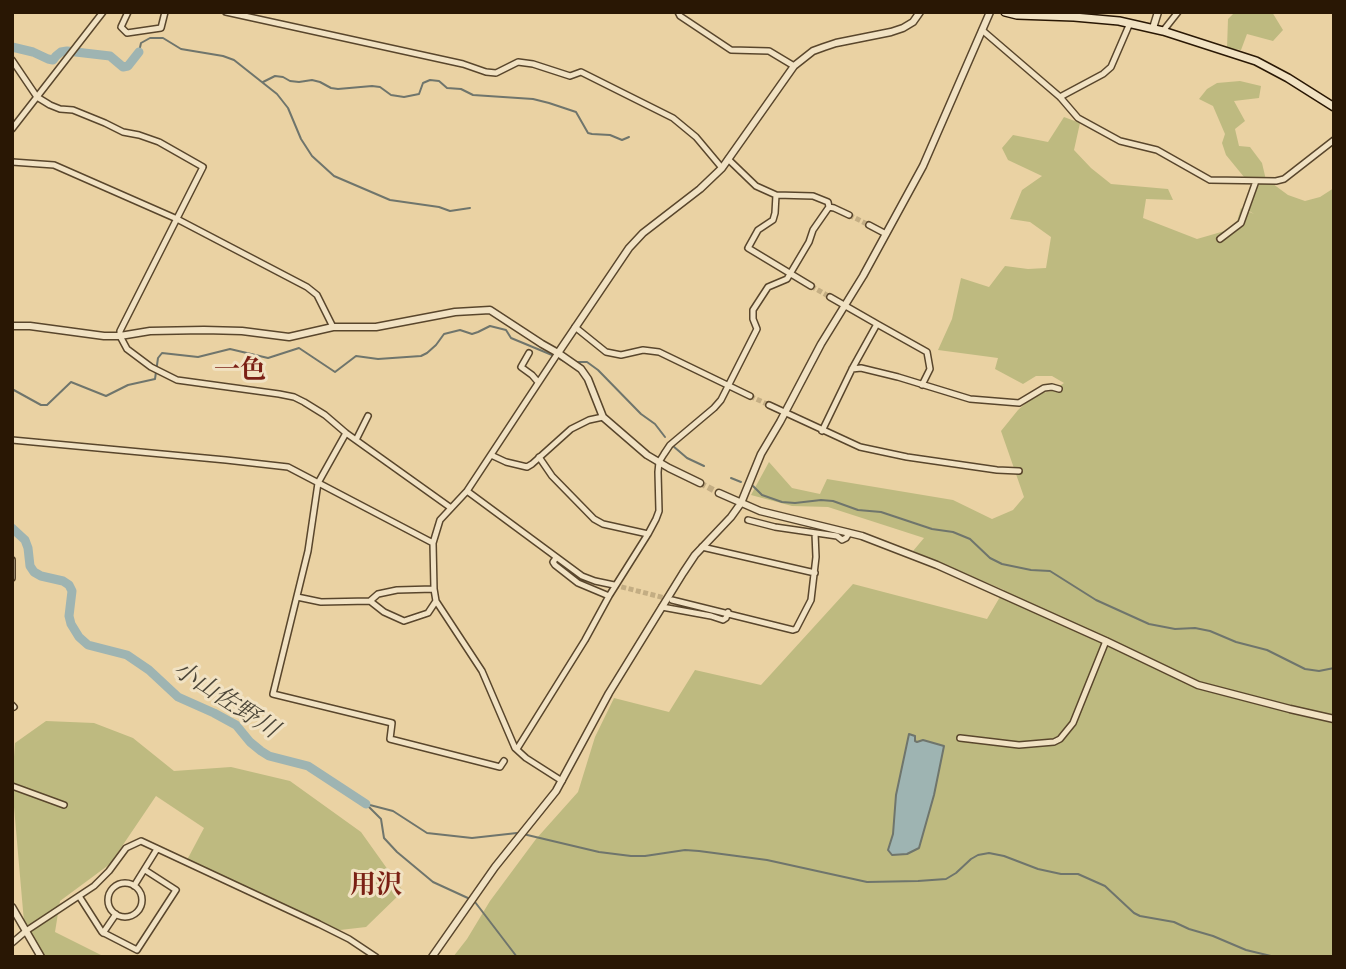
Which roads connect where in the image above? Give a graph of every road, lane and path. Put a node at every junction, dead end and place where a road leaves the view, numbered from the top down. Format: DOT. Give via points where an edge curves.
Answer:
graph roads {
  1 [pos="103,12"];
  2 [pos="128,12"];
  3 [pos="165,12"];
  4 [pos="226,12"];
  5 [pos="678,12"];
  6 [pos="920,12"];
  7 [pos="990,12"];
  8 [pos="1005,12"];
  9 [pos="1158,12"];
  10 [pos="1178,12"];
  11 [pos="1130,23"];
  12 [pos="1153,28"];
  13 [pos="982,30"];
  14 [pos="1163,30"];
  15 [pos="12,60"];
  16 [pos="793,66"];
  17 [pos="37,97"];
  18 [pos="1060,97"];
  19 [pos="1334,107"];
  20 [pos="12,129"];
  21 [pos="1334,141"];
  22 [pos="728,159"];
  23 [pos="12,162"];
  24 [pos="722,168"];
  25 [pos="1256,181"];
  26 [pos="776,194"];
  27 [pos="829,207"];
  28 [pos="849,215"];
  29 [pos="177,219"];
  30 [pos="869,225"];
  31 [pos="886,234"];
  32 [pos="1220,239"];
  33 [pos="790,274"];
  34 [pos="811,286"];
  35 [pos="830,297"];
  36 [pos="845,306"];
  37 [pos="877,324"];
  38 [pos="12,326"];
  39 [pos="333,327"];
  40 [pos="575,327"];
  41 [pos="120,336"];
  42 [pos="529,353"];
  43 [pos="558,353"];
  44 [pos="852,369"];
  45 [pos="538,382"];
  46 [pos="922,384"];
  47 [pos="728,385"];
  48 [pos="1059,389"];
  49 [pos="750,396"];
  50 [pos="769,405"];
  51 [pos="785,413"];
  52 [pos="368,416"];
  53 [pos="603,417"];
  54 [pos="822,431"];
  55 [pos="346,433"];
  56 [pos="12,440"];
  57 [pos="356,440"];
  58 [pos="491,455"];
  59 [pos="539,457"];
  60 [pos="659,463"];
  61 [pos="1019,471"];
  62 [pos="318,483"];
  63 [pos="700,483"];
  64 [pos="467,491"];
  65 [pos="719,493"];
  66 [pos="741,503"];
  67 [pos="451,508"];
  68 [pos="748,520"];
  69 [pos="815,533"];
  70 [pos="849,533"];
  71 [pos="648,534"];
  72 [pos="433,543"];
  73 [pos="702,547"];
  74 [pos="556,558"];
  75 [pos="12,560"];
  76 [pos="814,573"];
  77 [pos="12,575"];
  78 [pos="614,585"];
  79 [pos="434,589"];
  80 [pos="609,596"];
  81 [pos="296,597"];
  82 [pos="672,600"];
  83 [pos="370,601"];
  84 [pos="436,601"];
  85 [pos="662,607"];
  86 [pos="728,612"];
  87 [pos="1106,641"];
  88 [pos="1334,719"];
  89 [pos="960,738"];
  90 [pos="518,751"];
  91 [pos="504,761"];
  92 [pos="562,781"];
  93 [pos="12,786"];
  94 [pos="64,805"];
  95 [pos="157,849"];
  96 [pos="145,870"];
  97 [pos="134,886"];
  98 [pos="79,895"];
  99 [pos="12,906"];
  100 [pos="116,914"];
  101 [pos="26,931"];
  102 [pos="103,933"];
  103 [pos="12,943"];
  104 [pos="41,957"];
  105 [pos="376,957"];
  106 [pos="432,957"];
  1 -- 17 [label="street"];
  2 -- 3 [label="street" via="121,27 127,33 161,28"];
  4 -- 24 [label="street" via="486,72 496,73 518,62 570,75 581,72 673,118"];
  5 -- 16 [label="street" via="731,50 769,51"];
  6 -- 16 [label="street" via="903,27 824,47"];
  7 -- 13 [label="street"];
  8 -- 11 [label="main road"];
  9 -- 12 [label="street"];
  10 -- 14 [label="street"];
  11 -- 12 [label="main road"];
  11 -- 18 [label="street" via="1111,67"];
  12 -- 14 [label="main road"];
  13 -- 18 [label="street"];
  13 -- 31 [label="street" via="929,155"];
  14 -- 19 [label="main road" via="1256,61"];
  15 -- 17 [label="street"];
  16 -- 22 [label="street"];
  17 -- 20 [label="street"];
  17 -- 29 [label="street" via="159,142 203,167"];
  18 -- 25 [label="street" via="1077,118 1120,141 1157,150 1210,180"];
  21 -- 25 [label="street" via="1284,178"];
  22 -- 24 [label="street"];
  22 -- 26 [label="street" via="756,186"];
  23 -- 29 [label="street" via="54,164"];
  24 -- 40 [label="street" via="629,248"];
  25 -- 32 [label="street" via="1241,223"];
  26 -- 27 [label="street" via="813,196 828,202"];
  26 -- 33 [label="street" via="773,220 758,230 748,248"];
  27 -- 28 [label="street"];
  27 -- 33 [label="street"];
  29 -- 39 [label="street" via="307,287 317,295"];
  29 -- 41 [label="street"];
  30 -- 31 [label="street"];
  31 -- 36 [label="street"];
  33 -- 34 [label="street"];
  33 -- 47 [label="street" via="765,291 753,310 757,328"];
  35 -- 36 [label="street"];
  36 -- 37 [label="street"];
  36 -- 51 [label="street"];
  37 -- 44 [label="street"];
  37 -- 46 [label="street" via="927,352 930,369"];
  38 -- 41 [label="street"];
  39 -- 41 [label="street" via="289,337 204,330"];
  39 -- 43 [label="street" via="376,327 490,310"];
  40 -- 43 [label="street"];
  40 -- 47 [label="street" via="606,352 659,352"];
  41 -- 55 [label="street" via="127,349 177,380 294,397"];
  42 -- 45 [label="street" via="522,367"];
  43 -- 45 [label="street"];
  43 -- 53 [label="street" via="588,379"];
  44 -- 46 [label="street"];
  44 -- 54 [label="street"];
  45 -- 58 [label="street"];
  46 -- 48 [label="street" via="970,399 1019,402 1044,387"];
  47 -- 49 [label="street"];
  47 -- 60 [label="street" via="718,404 670,445"];
  50 -- 51 [label="street"];
  51 -- 54 [label="street"];
  51 -- 66 [label="street"];
  52 -- 57 [label="street"];
  53 -- 59 [label="street" via="571,429"];
  53 -- 60 [label="street"];
  54 -- 61 [label="street" via="869,450"];
  55 -- 57 [label="street"];
  55 -- 62 [label="street"];
  56 -- 62 [label="street" via="288,467"];
  57 -- 67 [label="street"];
  58 -- 59 [label="street" via="527,467"];
  58 -- 64 [label="street"];
  59 -- 71 [label="street" via="594,519"];
  60 -- 63 [label="street"];
  60 -- 71 [label="street" via="659,511"];
  62 -- 72 [label="street"];
  62 -- 81 [label="street"];
  64 -- 67 [label="street"];
  64 -- 74 [label="street"];
  65 -- 66 [label="street"];
  66 -- 70 [label="street"];
  66 -- 73 [label="street"];
  67 -- 72 [label="street" via="440,520"];
  68 -- 69 [label="street"];
  69 -- 70 [label="street" via="842,540"];
  69 -- 76 [label="street"];
  70 -- 87 [label="street" via="937,565"];
  71 -- 80 [label="street"];
  72 -- 79 [label="street"];
  73 -- 76 [label="street"];
  73 -- 85 [label="street"];
  74 -- 78 [label="street" via="587,578"];
  74 -- 80 [label="street" via="555,565 578,583"];
  75 -- 77 [label="street"];
  76 -- 86 [label="street" via="811,600 796,629"];
  79 -- 83 [label="street" via="397,590"];
  79 -- 84 [label="street"];
  80 -- 90 [label="street"];
  81 -- 83 [label="street" via="321,602"];
  81 -- 91 [label="street" via="273,694 392,723 390,739 499,767"];
  82 -- 86 [label="street"];
  83 -- 84 [label="street" via="404,621 428,613"];
  84 -- 90 [label="street" via="482,671"];
  85 -- 86 [label="street" via="723,620"];
  85 -- 92 [label="street" via="609,692"];
  87 -- 88 [label="street" via="1198,685"];
  87 -- 89 [label="street" via="1073,723 1060,739 1019,745"];
  90 -- 92 [label="street"];
  92 -- 106 [label="street"];
  93 -- 94 [label="street"];
  95 -- 96 [label="street"];
  95 -- 98 [label="street" via="141,841 126,848 94,886"];
  95 -- 105 [label="street" via="319,923"];
  96 -- 97 [label="street"];
  96 -- 102 [label="street" via="176,890 137,950"];
  97 -- 100 [label="street" via="141,895 140,907 127,917"];
  97 -- 100 [label="street" via="119,884 108,895"];
  98 -- 101 [label="street"];
  98 -- 102 [label="street"];
  99 -- 101 [label="street"];
  100 -- 102 [label="street"];
  101 -- 103 [label="street"];
  101 -- 104 [label="street"];
}
